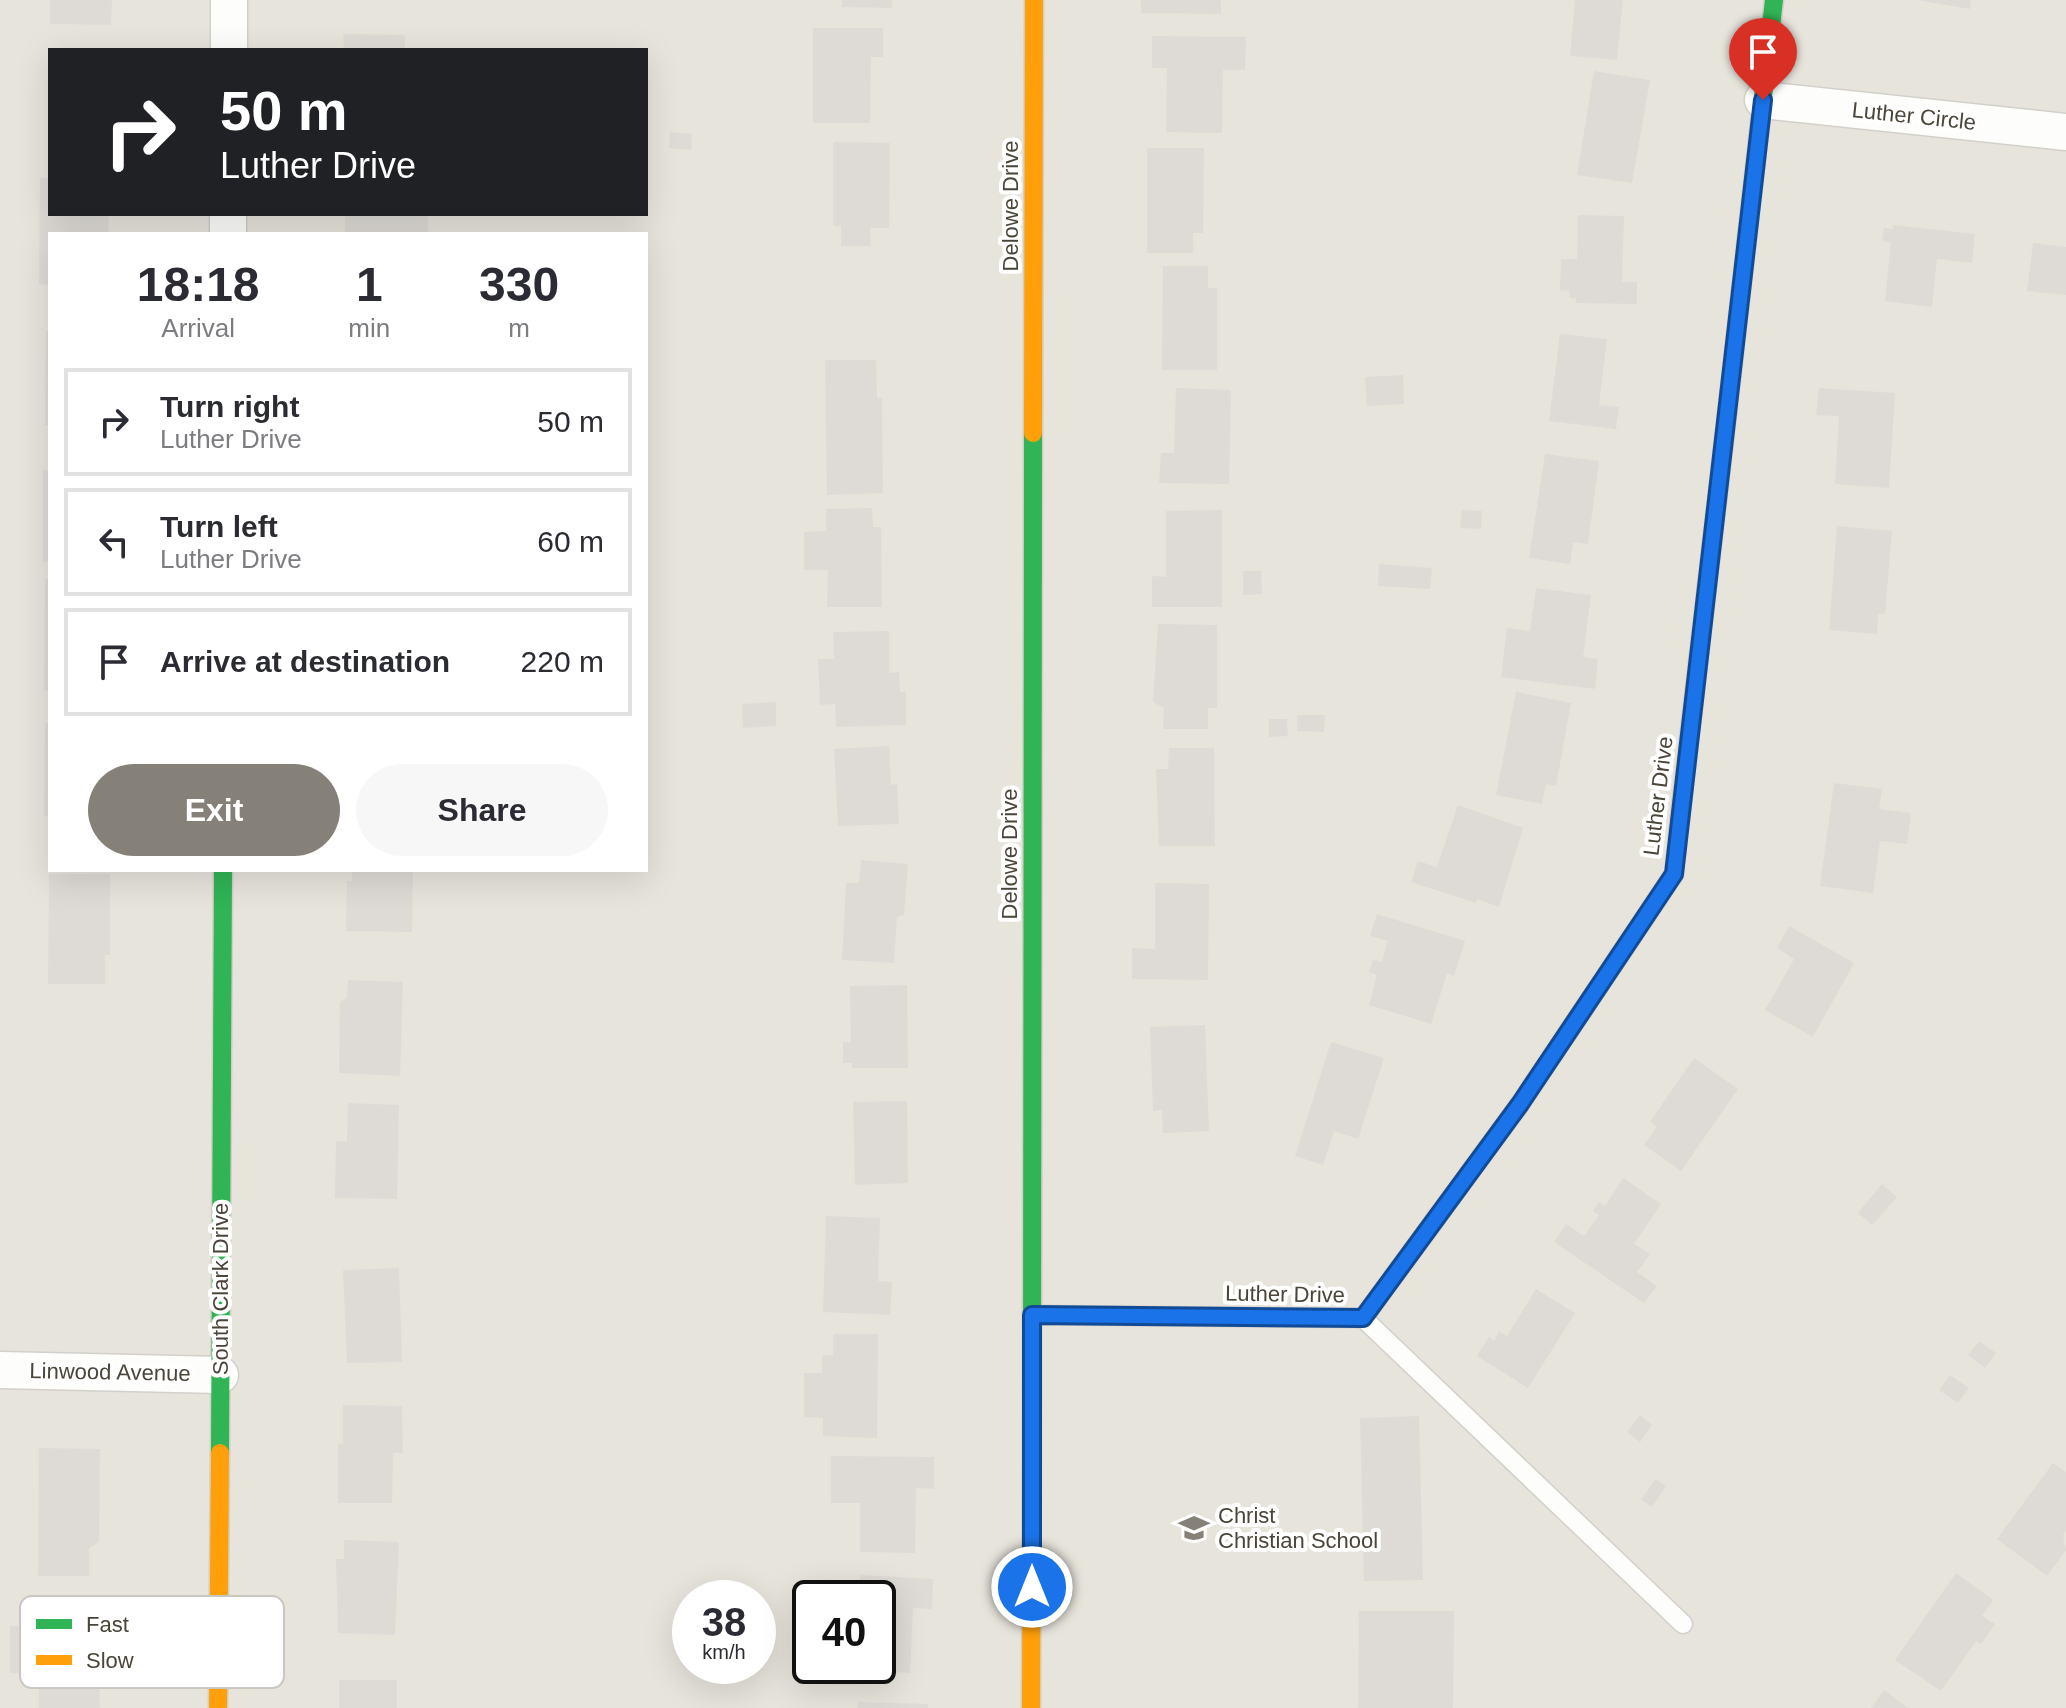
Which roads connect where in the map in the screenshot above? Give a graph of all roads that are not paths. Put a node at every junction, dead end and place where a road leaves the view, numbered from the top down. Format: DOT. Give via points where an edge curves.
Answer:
graph roads {
  1 [pos="229,0"];
  2 [pos="1034,0"];
  3 [pos="1774,0"];
  4 [pos="229,48"];
  5 [pos="1763,100"];
  6 [pos="2066,132"];
  7 [pos="223,872"];
  8 [pos="1032,1315"];
  9 [pos="1363,1318"];
  10 [pos="0,1370"];
  11 [pos="220,1375"];
  12 [pos="219,1596"];
  13 [pos="1683,1624"];
  14 [pos="218,1688"];
  15 [pos="218,1708"];
  16 [pos="1031,1708"];
  1 -- 4 [label="street"];
  2 -- 8 [label="street, Delowe Drive"];
  3 -- 5 [label="street, Luther Drive"];
  5 -- 6 [label="street, Luther Circle"];
  5 -- 9 [label="street, Luther Drive" via="1674,874 1520,1104"];
  7 -- 11 [label="street, South Clark Drive"];
  8 -- 9 [label="street, Luther Drive"];
  8 -- 16 [label="street, Delowe Drive"];
  9 -- 13 [label="lane"];
  10 -- 11 [label="street, Linwood Avenue"];
  11 -- 12 [label="street, South Clark Drive"];
  14 -- 15 [label="street, South Clark Drive"];
}
